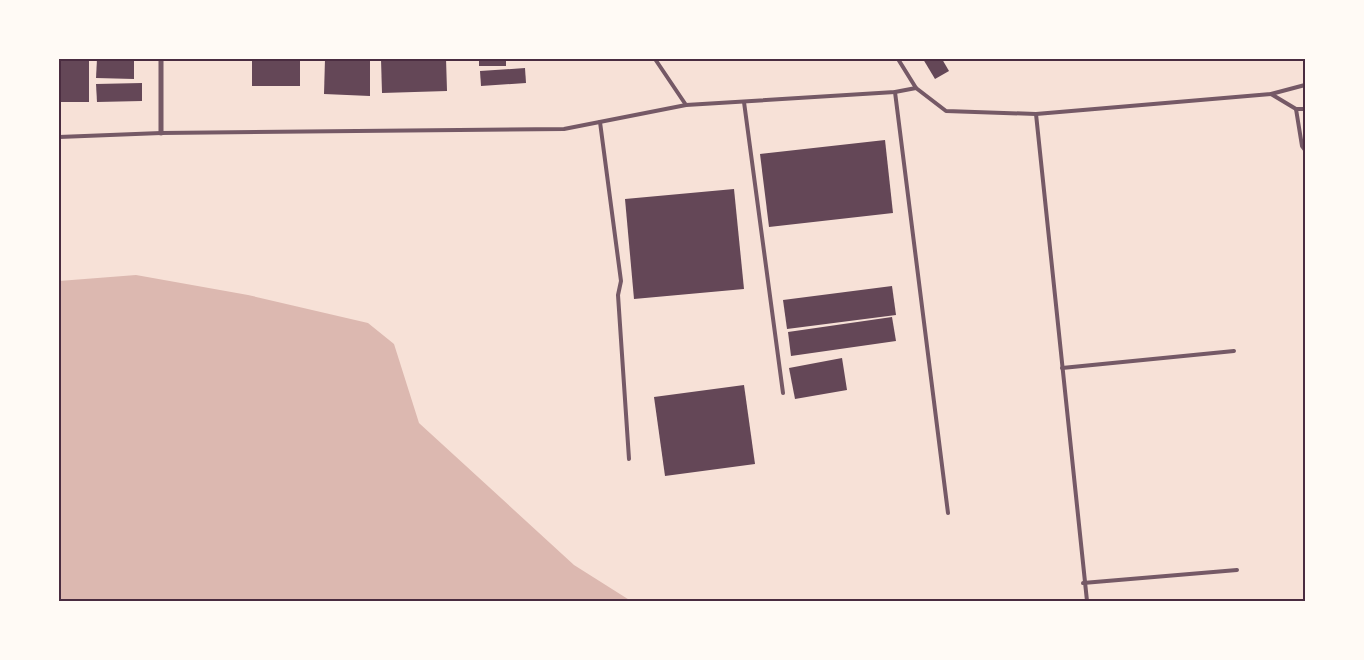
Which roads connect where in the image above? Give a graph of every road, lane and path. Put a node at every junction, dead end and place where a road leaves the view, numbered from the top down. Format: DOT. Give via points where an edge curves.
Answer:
graph roads {
  1 [pos="161,59"];
  2 [pos="655,59"];
  3 [pos="898,59"];
  4 [pos="1305,85"];
  5 [pos="916,88"];
  6 [pos="895,92"];
  7 [pos="1272,94"];
  8 [pos="744,102"];
  9 [pos="686,105"];
  10 [pos="1296,109"];
  11 [pos="1305,109"];
  12 [pos="1036,114"];
  13 [pos="600,122"];
  14 [pos="161,133"];
  15 [pos="59,137"];
  16 [pos="1305,150"];
  17 [pos="1234,351"];
  18 [pos="1062,368"];
  19 [pos="783,393"];
  20 [pos="629,460"];
  21 [pos="948,513"];
  22 [pos="1236,570"];
  23 [pos="1083,583"];
  24 [pos="1087,601"];
  1 -- 14 [label="street"];
  2 -- 9 [label="lane"];
  3 -- 5 [label="lane"];
  4 -- 7 [label="lane"];
  5 -- 6 [label="lane"];
  5 -- 12 [label="lane" via="946,111"];
  6 -- 8 [label="lane"];
  6 -- 21 [label="lane"];
  7 -- 10 [label="lane"];
  7 -- 12 [label="lane"];
  8 -- 9 [label="lane"];
  8 -- 19 [label="lane"];
  9 -- 13 [label="lane"];
  10 -- 11 [label="lane"];
  10 -- 16 [label="lane"];
  12 -- 18 [label="lane"];
  13 -- 14 [label="lane" via="564,129"];
  13 -- 20 [label="lane" via="621,280 618,295"];
  14 -- 15 [label="lane"];
  17 -- 18 [label="lane"];
  18 -- 23 [label="lane"];
  22 -- 23 [label="lane"];
  23 -- 24 [label="lane"];
}
